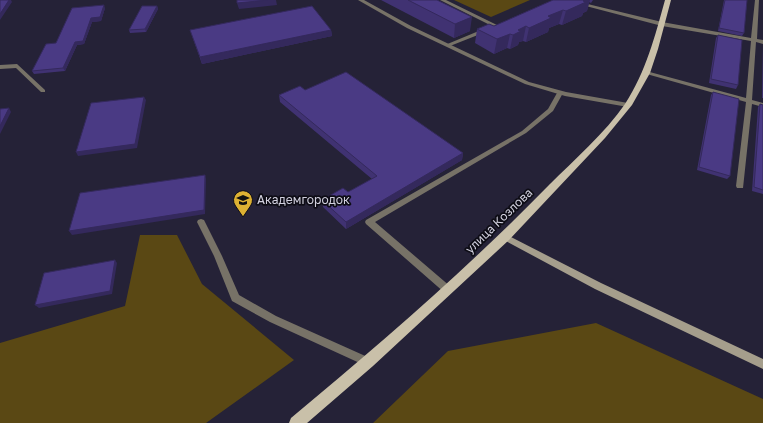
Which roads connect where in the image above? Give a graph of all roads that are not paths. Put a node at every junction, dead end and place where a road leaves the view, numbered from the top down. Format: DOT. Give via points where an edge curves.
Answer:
graph roads {
  1 [pos="360,0"];
  2 [pos="442,0"];
  3 [pos="565,0"];
  4 [pos="668,0"];
  5 [pos="757,0"];
  6 [pos="503,23"];
  7 [pos="662,24"];
  8 [pos="496,26"];
  9 [pos="754,40"];
  10 [pos="763,42"];
  11 [pos="448,45"];
  12 [pos="0,68"];
  13 [pos="646,72"];
  14 [pos="43,91"];
  15 [pos="560,92"];
  16 [pos="749,101"];
  17 [pos="628,105"];
  18 [pos="763,105"];
  19 [pos="740,186"];
  20 [pos="201,222"];
  21 [pos="505,237"];
  22 [pos="448,290"];
  23 [pos="368,362"];
  24 [pos="763,364"];
  25 [pos="296,423"];
  1 -- 11 [label="street"];
  2 -- 8 [label="street"];
  3 -- 7 [label="street"];
  4 -- 7 [label="main road, улица Козлова"];
  5 -- 9 [label="street"];
  6 -- 8 [label="street"];
  7 -- 9 [label="street"];
  7 -- 13 [label="main road, улица Козлова"];
  8 -- 11 [label="street"];
  9 -- 10 [label="street"];
  9 -- 16 [label="street"];
  11 -- 15 [label="street" via="527,83"];
  12 -- 14 [label="street" via="17,66"];
  13 -- 16 [label="street"];
  13 -- 17 [label="main road, улица Козлова"];
  15 -- 17 [label="street"];
  15 -- 22 [label="street" via="551,110 524,132 369,222"];
  16 -- 18 [label="street"];
  16 -- 19 [label="street"];
  17 -- 21 [label="main road, улица Козлова" via="602,136"];
  20 -- 23 [label="street" via="235,298 273,319"];
  21 -- 22 [label="main road, улица Козлова"];
  21 -- 24 [label="main road" via="598,286"];
  22 -- 23 [label="main road, улица Козлова"];
  23 -- 25 [label="main road, улица Козлова"];
}
